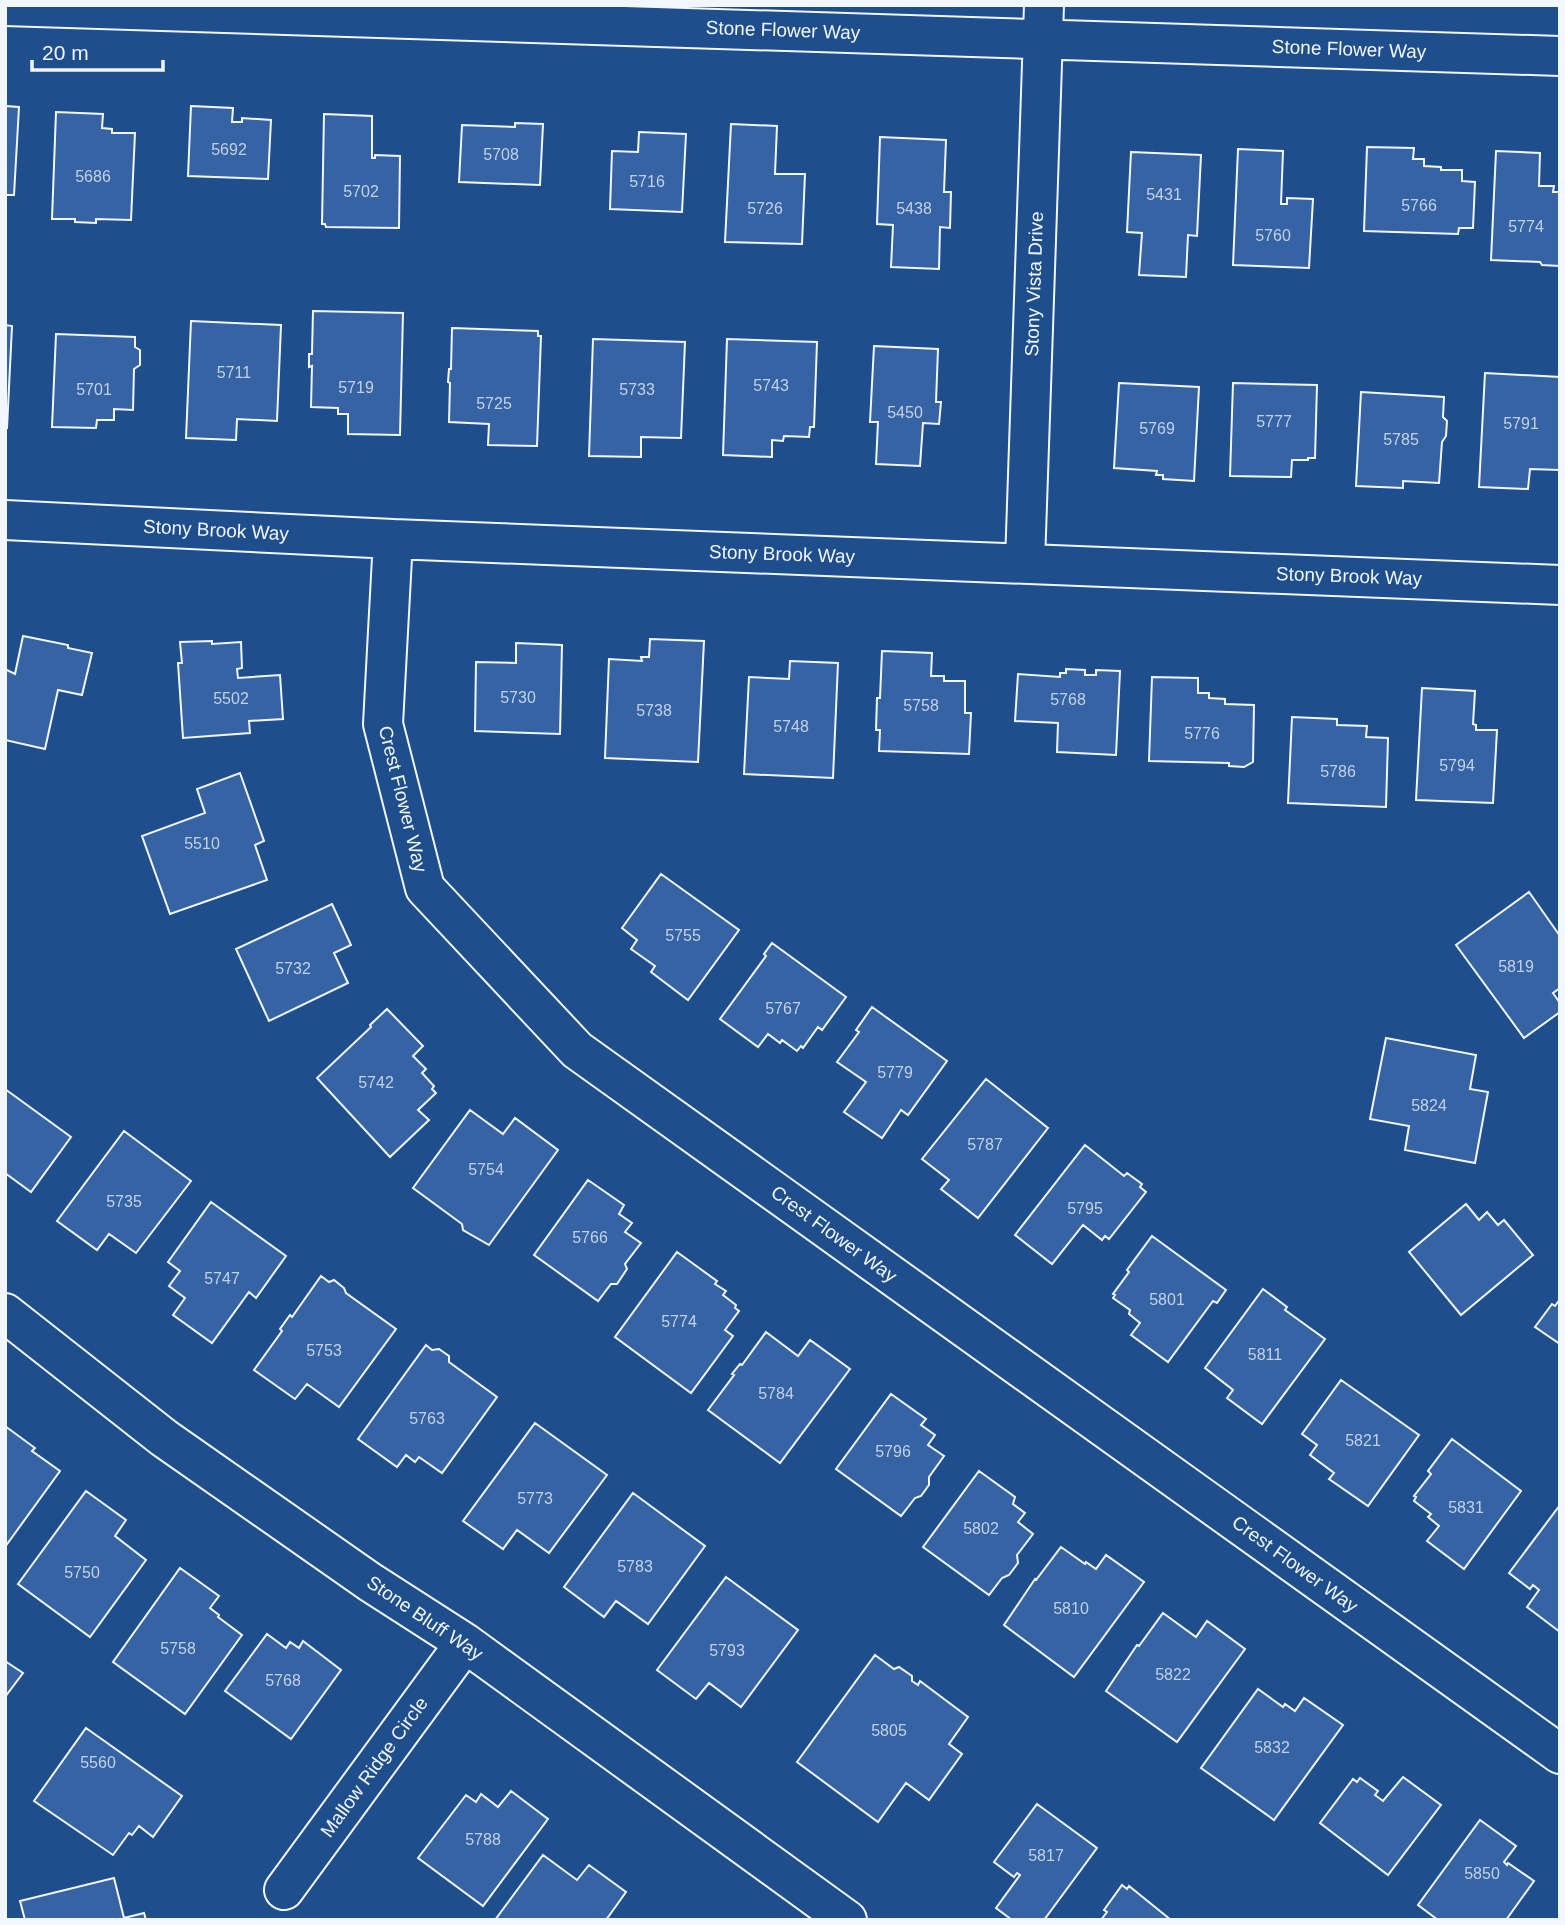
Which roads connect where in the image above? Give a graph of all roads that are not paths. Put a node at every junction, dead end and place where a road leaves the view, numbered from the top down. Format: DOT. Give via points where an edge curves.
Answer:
graph roads {
  1 [pos="5,6"];
  2 [pos="1043,22"];
  3 [pos="1560,56"];
  4 [pos="5,520"];
  5 [pos="393,539"];
  6 [pos="1025,563"];
  7 [pos="1560,585"];
  8 [pos="5,1313"];
  9 [pos="465,1643"];
  10 [pos="1560,1754"];
  11 [pos="284,1890"];
  12 [pos="847,1920"];
  1 -- 2 [label="street, Stone Flower Way"];
  2 -- 3 [label="street, Stone Flower Way"];
  2 -- 6 [label="street, Stony Vista Drive"];
  4 -- 5 [label="street, Stony Brook Way"];
  5 -- 6 [label="street, Stony Brook Way"];
  5 -- 10 [label="street, Crest Flower Way" via="383,724 425,888 577,1050"];
  6 -- 7 [label="street, Stony Brook Way"];
  8 -- 9 [label="street, Stone Bluff Way" via="164,1438"];
  9 -- 11 [label="street, Mallow Ridge Circle"];
  9 -- 12 [label="street, Stone Bluff Way"];
}
